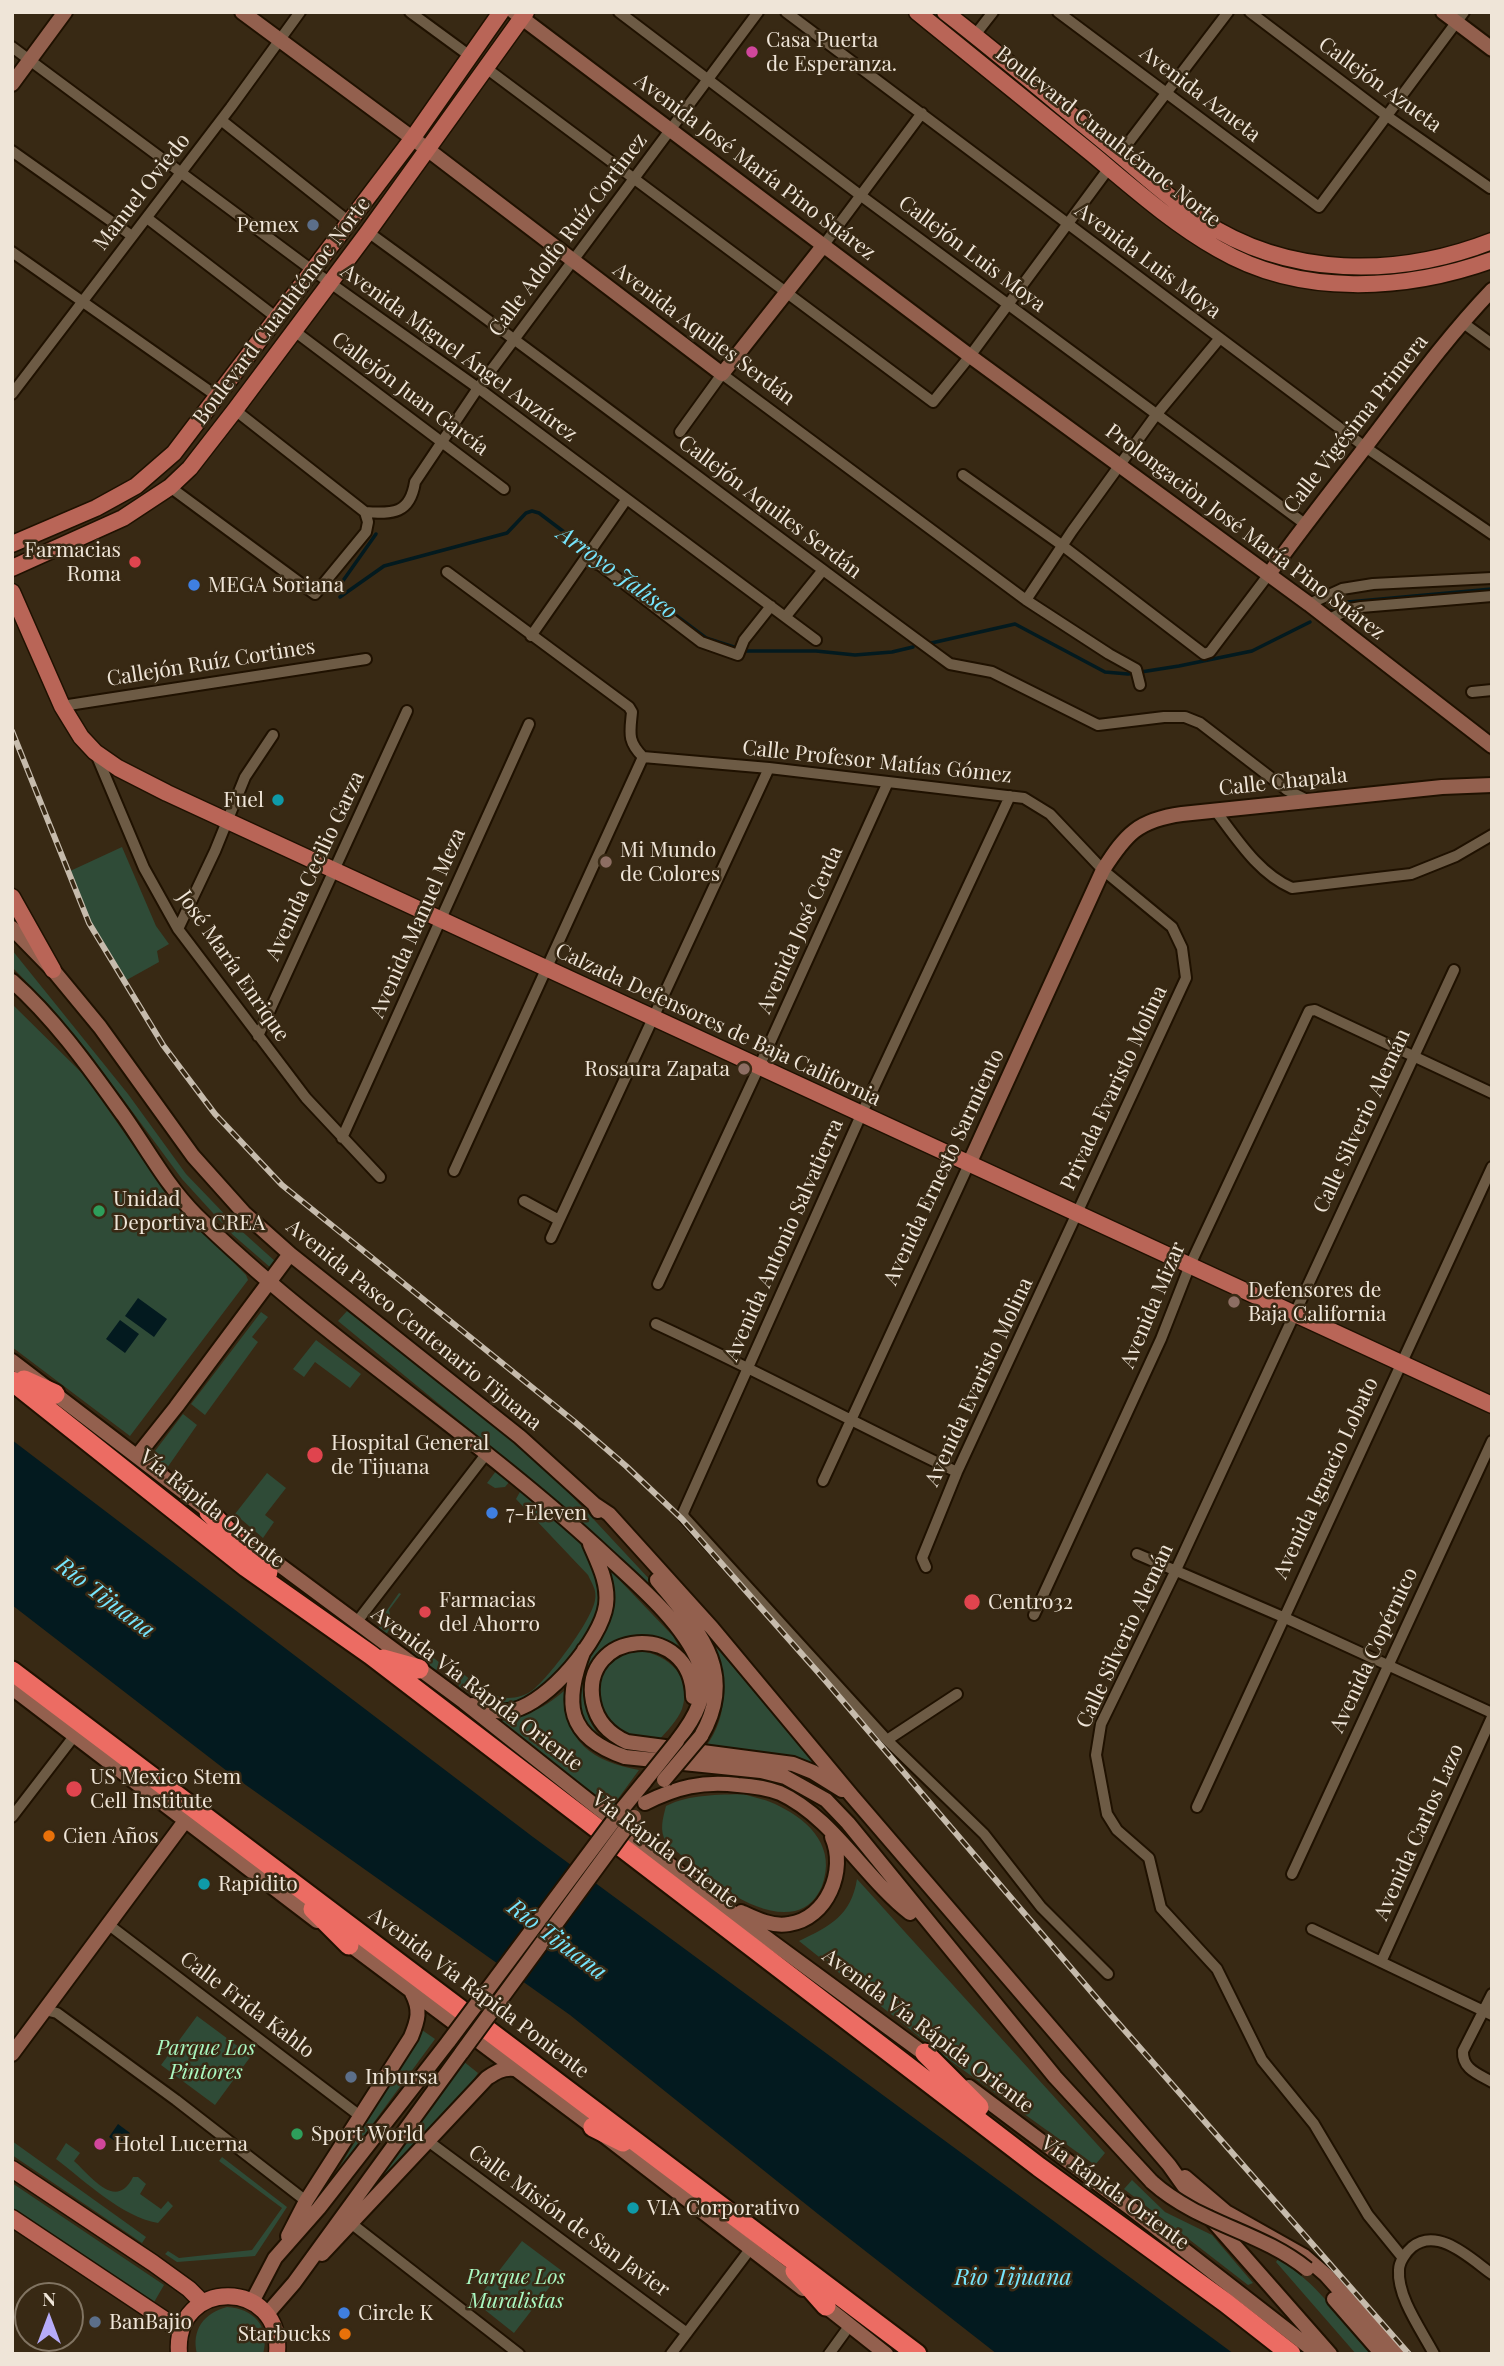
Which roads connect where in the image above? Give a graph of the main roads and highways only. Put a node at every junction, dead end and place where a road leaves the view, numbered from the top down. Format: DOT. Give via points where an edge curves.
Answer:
graph roads {
  1 [pos="65,12"];
  2 [pos="242,12"];
  3 [pos="501,12"];
  4 [pos="917,12"];
  5 [pos="945,12"];
  6 [pos="1443,12"];
  7 [pos="521,14"];
  8 [pos="1461,18"];
  9 [pos="1492,49"];
  10 [pos="12,84"];
  11 [pos="412,139"];
  12 [pos="427,149"];
  13 [pos="1492,241"];
  14 [pos="823,246"];
  15 [pos="1492,260"];
  16 [pos="1492,290"];
  17 [pos="970,356"];
  18 [pos="12,544"];
  19 [pos="12,568"];
  20 [pos="1269,575"];
  21 [pos="12,592"];
  22 [pos="1492,746"];
  23 [pos="1492,785"];
  24 [pos="1103,870"];
  25 [pos="12,897"];
  26 [pos="12,928"];
  27 [pos="53,970"];
  28 [pos="12,981"];
  29 [pos="968,1164"];
  30 [pos="290,1254"];
  31 [pos="270,1282"];
  32 [pos="12,1361"];
  33 [pos="12,1374"];
  34 [pos="12,1381"];
  35 [pos="55,1394"];
  36 [pos="1492,1405"];
  37 [pos="137,1456"];
  38 [pos="594,1504"];
  39 [pos="209,1512"];
  40 [pos="588,1539"];
  41 [pos="297,1604"];
  42 [pos="584,1650"];
  43 [pos="370,1655"];
  44 [pos="419,1669"];
  45 [pos="12,1671"];
  46 [pos="12,1688"];
  47 [pos="464,1702"];
  48 [pos="686,1728"];
  49 [pos="852,1796"];
  50 [pos="645,1802"];
  51 [pos="629,1813"];
  52 [pos="185,1821"];
  53 [pos="828,1830"];
  54 [pos="268,1863"];
  55 [pos="708,1895"];
  56 [pos="934,1931"];
  57 [pos="349,1944"];
  58 [pos="411,1991"];
  59 [pos="925,2053"];
  60 [pos="12,2054"];
  61 [pos="514,2069"];
  62 [pos="593,2127"];
  63 [pos="1169,2165"];
  64 [pos="1039,2166"];
  65 [pos="12,2169"];
  66 [pos="674,2169"];
  67 [pos="12,2218"];
  68 [pos="770,2241"];
  69 [pos="275,2258"];
  70 [pos="295,2283"];
  71 [pos="202,2302"];
  72 [pos="252,2302"];
  73 [pos="826,2306"];
  74 [pos="267,2314"];
  75 [pos="180,2330"];
  76 [pos="179,2354"];
  77 [pos="277,2354"];
  78 [pos="886,2354"];
  79 [pos="917,2354"];
  80 [pos="1291,2354"];
  81 [pos="1318,2354"];
  82 [pos="1330,2354"];
  83 [pos="1382,2354"];
  84 [pos="1397,2354"];
  1 -- 10 [label="main road"];
  2 -- 11 [label="main road, Avenida Aquiles Serdán"];
  3 -- 11 [label="main road, Boulevard Cuauhtémoc Norte"];
  4 -- 15 [label="main road, Boulevard Cuauhtémoc Norte" via="1170,218 1246,262 1351,285 1390,284"];
  5 -- 13 [label="main road, Boulevard Cuauhtémoc Norte" via="1156,187 1202,221 1244,244 1332,266 1396,266"];
  6 -- 8 [label="main road"];
  7 -- 12 [label="main road, Boulevard Cuauhtémoc Norte"];
  7 -- 14 [label="main road, Avenida José María Pino Suárez"];
  8 -- 9 [label="main road"];
  11 -- 12 [label="main road, Avenida Aquiles Serdán"];
  11 -- 18 [label="main road, Boulevard Cuauhtémoc Norte" via="174,453 136,486"];
  12 -- 14 [label="main road, Avenida Aquiles Serdán" via="722,374"];
  12 -- 19 [label="main road, Boulevard Cuauhtémoc Norte" via="190,468 170,487 123,517"];
  14 -- 17 [label="main road, Avenida José María Pino Suárez"];
  16 -- 20 [label="main road, Calle Vigésima Primera" via="1462,322"];
  17 -- 20 [label="main road, Prolongaciòn José María Pino Suárez"];
  20 -- 22 [label="main road, Prolongaciòn José María Pino Suárez"];
  21 -- 29 [label="main road, Calzada Defensores de Baja California" via="72,725 94,752 118,768"];
  23 -- 24 [label="main road, Calle Chapala" via="1307,800 1149,821 1124,838"];
  24 -- 29 [label="main road, Avenida Ernesto Sarmiento"];
  25 -- 27 [label="main road"];
  26 -- 27 [label="main road, Avenida Paseo Centenario Tijuana"];
  27 -- 30 [label="main road, Avenida Paseo Centenario Tijuana" via="214,1182"];
  28 -- 31 [label="main road" via="51,1019 124,1115 172,1189"];
  29 -- 36 [label="main road, Calzada Defensores de Baja California"];
  30 -- 31 [label="main road"];
  30 -- 38 [label="main road, Avenida Paseo Centenario Tijuana" via="492,1413"];
  31 -- 37 [label="main road"];
  31 -- 40 [label="main road"];
  32 -- 35 [label="main road, Avenida Vía Rápida Oriente"];
  33 -- 35 [label="highway"];
  34 -- 41 [label="highway, Vía Rápida Oriente"];
  35 -- 37 [label="main road, Avenida Vía Rápida Oriente"];
  37 -- 39 [label="main road, Avenida Vía Rápida Oriente"];
  38 -- 49 [label="main road" via="648,1555"];
  38 -- 50 [label="main road, Avenida Paseo Centenario Tijuana, bridge" via="685,1614 715,1670 716,1702 701,1736"];
  39 -- 41 [label="highway"];
  39 -- 44 [label="main road, Avenida Vía Rápida Oriente"];
  40 -- 42 [label="main road" via="603,1576 606,1606 599,1629"];
  40 -- 48 [label="main road" via="663,1610 691,1647 703,1688 700,1707"];
  41 -- 43 [label="highway, Vía Rápida Oriente"];
  42 -- 47 [label="main road" via="532,1704 495,1712"];
  42 -- 56 [label="main road" via="573,1678 572,1698 577,1725 588,1739 625,1757 761,1771 810,1790 848,1823"];
  43 -- 44 [label="highway"];
  43 -- 64 [label="highway, Vía Rápida Oriente"];
  44 -- 47 [label="main road, Avenida Vía Rápida Oriente"];
  45 -- 54 [label="highway, Avenida Vía Rápida Poniente"];
  46 -- 52 [label="main road, Avenida Vía Rápida Poniente"];
  47 -- 55 [label="main road, Avenida Vía Rápida Oriente"];
  48 -- 49 [label="main road" via="694,1700 693,1684 679,1657 659,1645 634,1643 602,1660 593,1682 594,1704 603,1726 617,1738 643,1746 793,1765"];
  48 -- 51 [label="main road, bridge" via="645,1781"];
  49 -- 63 [label="main road"];
  50 -- 51 [label="main road, Avenida Paseo Centenario Tijuana"];
  50 -- 53 [label="main road" via="687,1785 755,1786 780,1793"];
  51 -- 69 [label="main road, bridge"];
  51 -- 70 [label="main road, bridge"];
  52 -- 57 [label="main road, Avenida Vía Rápida Poniente"];
  52 -- 60 [label="main road" via="51,2009"];
  53 -- 55 [label="main road" via="837,1849 833,1886 818,1910 799,1922 766,1923"];
  53 -- 56 [label="main road" via="904,1908"];
  54 -- 57 [label="highway"];
  54 -- 66 [label="highway, Avenida Vía Rápida Poniente"];
  55 -- 59 [label="main road, Avenida Vía Rápida Oriente"];
  56 -- 83 [label="main road, bridge" via="1055,2077 1152,2182 1184,2207 1272,2246 1307,2269"];
  57 -- 58 [label="main road, Avenida Vía Rápida Poniente"];
  58 -- 61 [label="main road, Avenida Vía Rápida Poniente"];
  58 -- 69 [label="main road" via="418,2020 411,2037"];
  59 -- 64 [label="highway"];
  59 -- 81 [label="main road, Avenida Vía Rápida Oriente"];
  61 -- 62 [label="main road, Avenida Vía Rápida Poniente"];
  61 -- 70 [label="main road" via="496,2071 487,2078"];
  62 -- 66 [label="highway"];
  62 -- 73 [label="main road, Avenida Vía Rápida Poniente"];
  63 -- 82 [label="main road"];
  63 -- 84 [label="main road" via="1226,2212 1304,2256"];
  64 -- 80 [label="highway, Vía Rápida Oriente"];
  65 -- 71 [label="main road" via="153,2263"];
  66 -- 68 [label="highway, Avenida Vía Rápida Poniente"];
  67 -- 75 [label="main road"];
  68 -- 73 [label="highway"];
  68 -- 79 [label="highway, Avenida Vía Rápida Poniente"];
  69 -- 72 [label="main road"];
  70 -- 74 [label="main road"];
  71 -- 72 [label="main road" via="227,2295"];
  71 -- 75 [label="main road"];
  72 -- 74 [label="main road"];
  73 -- 78 [label="main road, Avenida Vía Rápida Poniente"];
  74 -- 77 [label="main road" via="276,2332"];
  75 -- 76 [label="main road"];
}
